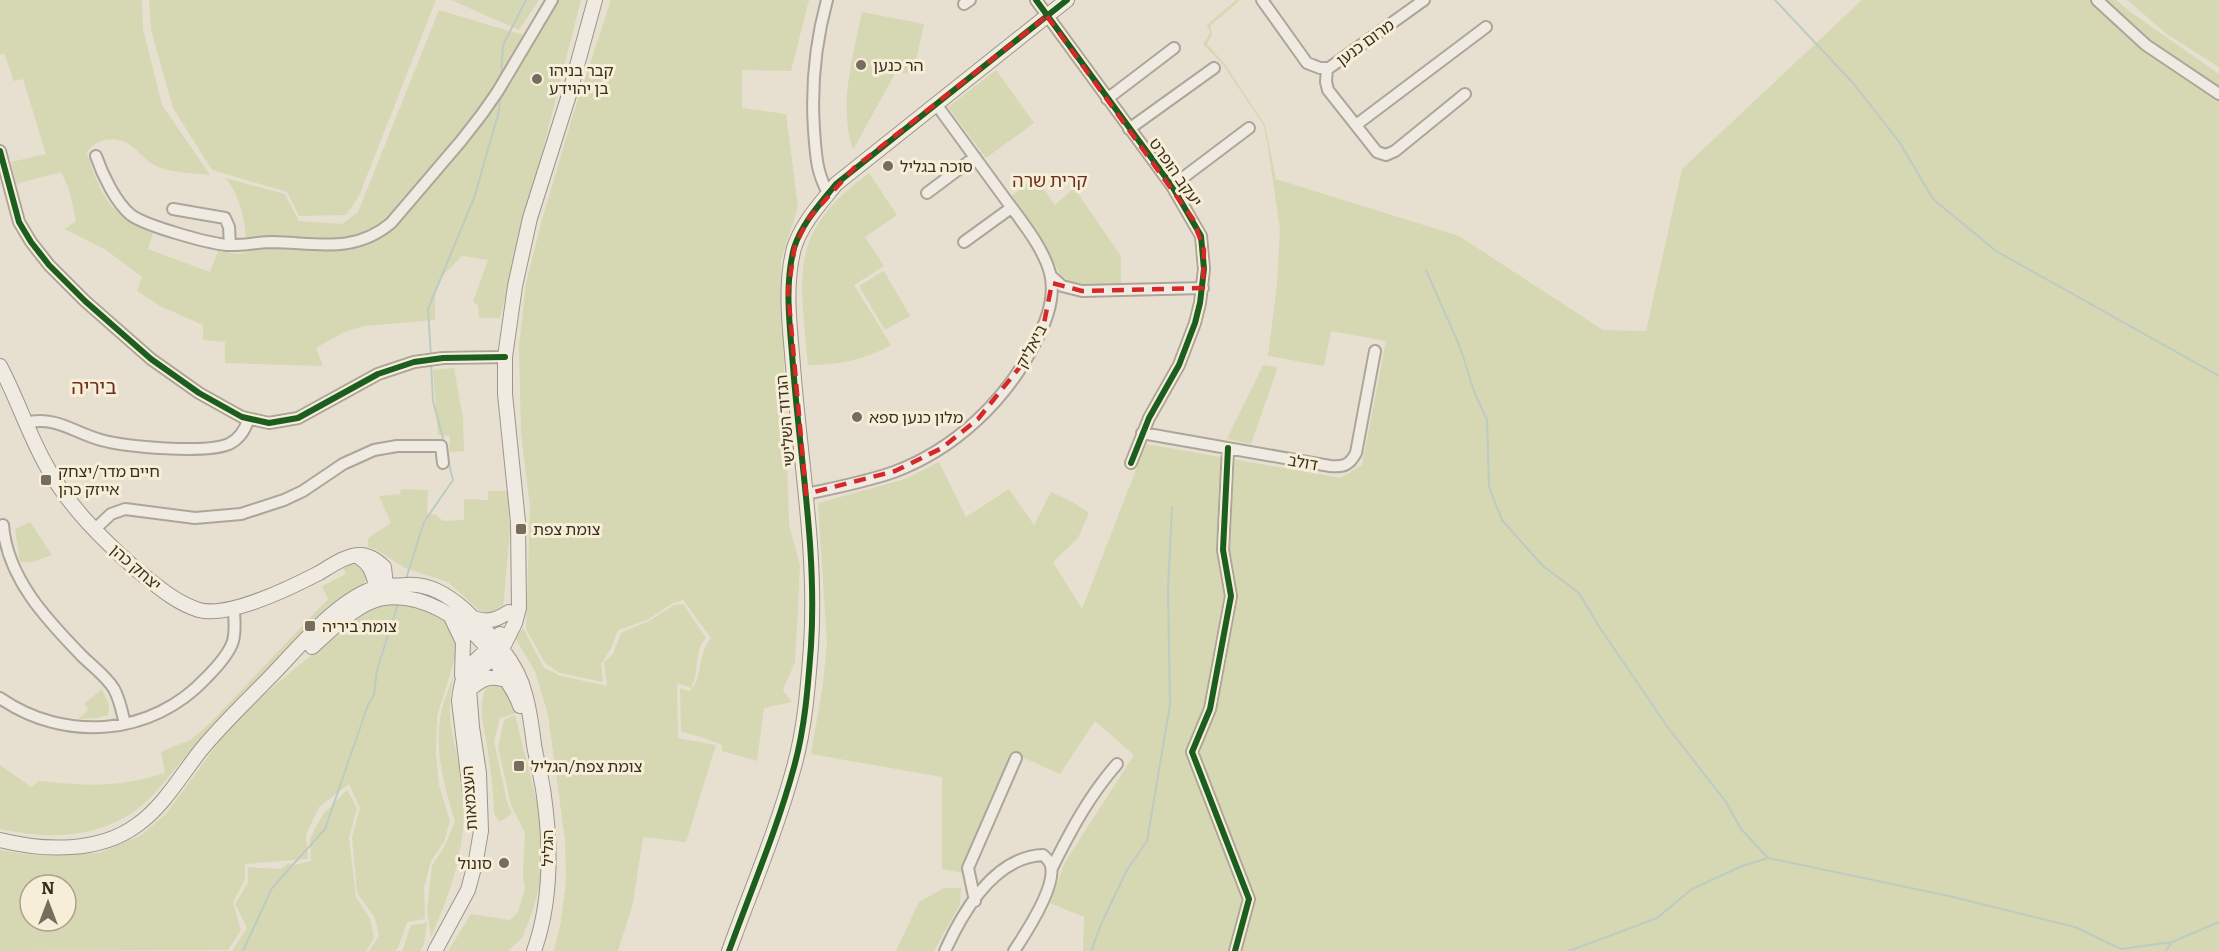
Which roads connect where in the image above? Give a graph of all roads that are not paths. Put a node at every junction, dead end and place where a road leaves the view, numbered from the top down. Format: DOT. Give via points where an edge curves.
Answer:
graph roads {
  1 [pos="552,0"];
  2 [pos="595,0"];
  3 [pos="827,0"];
  4 [pos="1036,0"];
  5 [pos="1067,0"];
  6 [pos="1262,0"];
  7 [pos="1424,0"];
  8 [pos="2097,0"];
  9 [pos="1047,16"];
  10 [pos="1486,27"];
  11 [pos="1174,48"];
  12 [pos="1214,68"];
  13 [pos="1327,68"];
  14 [pos="1465,94"];
  15 [pos="2219,94"];
  16 [pos="1107,99"];
  17 [pos="936,104"];
  18 [pos="1356,125"];
  19 [pos="1249,128"];
  20 [pos="1129,129"];
  21 [pos="0,151"];
  22 [pos="96,156"];
  23 [pos="975,157"];
  24 [pos="1172,186"];
  25 [pos="927,193"];
  26 [pos="828,194"];
  27 [pos="1011,208"];
  28 [pos="173,209"];
  29 [pos="964,242"];
  30 [pos="230,245"];
  31 [pos="1051,276"];
  32 [pos="1203,288"];
  33 [pos="1375,351"];
  34 [pos="505,357"];
  35 [pos="0,366"];
  36 [pos="248,420"];
  37 [pos="27,423"];
  38 [pos="1142,433"];
  39 [pos="1228,448"];
  40 [pos="443,463"];
  41 [pos="1131,463"];
  42 [pos="806,494"];
  43 [pos="3,525"];
  44 [pos="95,529"];
  45 [pos="356,555"];
  46 [pos="384,567"];
  47 [pos="518,575"];
  48 [pos="414,584"];
  49 [pos="382,590"];
  50 [pos="234,608"];
  51 [pos="508,612"];
  52 [pos="449,615"];
  53 [pos="473,618"];
  54 [pos="495,649"];
  55 [pos="506,680"];
  56 [pos="466,684"];
  57 [pos="0,699"];
  58 [pos="125,724"];
  59 [pos="534,745"];
  60 [pos="1016,758"];
  61 [pos="1117,764"];
  62 [pos="0,840"];
  63 [pos="1052,868"];
  64 [pos="975,900"];
  65 [pos="434,951"];
  66 [pos="534,951"];
  67 [pos="729,951"];
  68 [pos="945,951"];
  69 [pos="1014,951"];
  70 [pos="1235,951"];
  1 -- 30 [label="street" via="482,114 381,231 337,245"];
  2 -- 34 [label="main road" via="530,218"];
  3 -- 26 [label="street" via="817,44 812,96 817,167"];
  4 -- 9 [label="street"];
  5 -- 9 [label="main road, הגדוד השלישי"];
  6 -- 13 [label="street, מרום כנען" via="1307,63"];
  7 -- 13 [label="street, מרום כנען"];
  8 -- 15 [label="street" via="2146,45"];
  9 -- 16 [label="street, יעקב הופרט"];
  9 -- 17 [label="main road, הגדוד השלישי"];
  10 -- 18 [label="street"];
  11 -- 16 [label="street"];
  12 -- 20 [label="street"];
  13 -- 18 [label="street" via="1328,90"];
  14 -- 18 [label="street" via="1386,155 1377,152"];
  16 -- 20 [label="street, יעקב הופרט"];
  17 -- 23 [label="street, ביאליק"];
  17 -- 26 [label="main road, הגדוד השלישי" via="854,168"];
  19 -- 24 [label="street"];
  20 -- 24 [label="street, יעקב הופרט"];
  21 -- 36 [label="street" via="19,222 57,273 110,325 158,364"];
  22 -- 30 [label="street" via="108,184 133,216"];
  23 -- 25 [label="street"];
  23 -- 27 [label="street, ביאליק"];
  24 -- 32 [label="street, יעקב הופרט" via="1201,236"];
  26 -- 42 [label="main road, הגדוד השלישי" via="802,229 789,282"];
  27 -- 29 [label="street"];
  27 -- 31 [label="street, ביאליק" via="1046,261"];
  28 -- 30 [label="street" via="225,218 230,227"];
  31 -- 32 [label="street" via="1062,286 1082,291"];
  31 -- 42 [label="street, ביאליק" via="1043,328 1028,357 978,419 942,448 895,471"];
  32 -- 38 [label="street, יעקב הופרט" via="1179,365"];
  33 -- 39 [label="street, דולב" via="1359,440 1351,462 1343,467 1330,466"];
  34 -- 36 [label="street" via="414,362 378,374 298,418 269,423"];
  34 -- 47 [label="main road" via="518,522"];
  35 -- 37 [label="main road, יצחק כהן"];
  36 -- 37 [label="street" via="241,434 228,444 176,448 119,444 48,420"];
  37 -- 44 [label="main road, יצחק כהן" via="56,482"];
  38 -- 39 [label="street, דולב"];
  38 -- 41 [label="street, יעקב הופרט"];
  39 -- 70 [label="street" via="1223,550 1231,596 1210,709 1192,752 1250,900"];
  40 -- 44 [label="street" via="441,446 385,447 351,459 303,491 263,508 195,518 125,509 111,514"];
  42 -- 67 [label="main road, הגדוד השלישי" via="812,607 799,747"];
  43 -- 58 [label="street" via="7,552 18,576 53,624 110,683"];
  44 -- 50 [label="main road, יצחק כהן" via="146,577 181,602 208,612"];
  45 -- 46 [label="main road" via="366,555"];
  45 -- 49 [label="main road" via="367,562"];
  45 -- 50 [label="main road, יצחק כהן" via="291,587"];
  46 -- 48 [label="main road"];
  46 -- 49 [label="main road"];
  47 -- 51 [label="main road"];
  47 -- 54 [label="main road" via="519,608 515,623"];
  48 -- 49 [label="main road"];
  48 -- 53 [label="main road" via="437,590"];
  49 -- 52 [label="main road"];
  49 -- 62 [label="main road" via="355,598 334,614 201,750 138,825 101,844 57,848"];
  50 -- 58 [label="street" via="231,645 201,683 165,710"];
  51 -- 53 [label="main road" via="496,620"];
  51 -- 54 [label="main road"];
  52 -- 54 [label="main road"];
  52 -- 56 [label="main road, העצמאות" via="463,642"];
  53 -- 54 [label="main road"];
  54 -- 55 [label="main road, הגליל"];
  54 -- 56 [label="main road"];
  54 -- 59 [label="main road, הגליל" via="523,685"];
  55 -- 56 [label="main road" via="495,676"];
  55 -- 59 [label="main road, הגליל" via="515,692"];
  56 -- 65 [label="main road, העצמאות" via="479,773 482,831 468,890"];
  57 -- 58 [label="street" via="29,716 65,726"];
  59 -- 66 [label="main road, הגליל" via="548,837 547,887"];
  60 -- 64 [label="street" via="968,868"];
  61 -- 63 [label="street" via="1092,793"];
  63 -- 64 [label="street" via="1043,855 1014,862 1001,870"];
  63 -- 69 [label="street" via="1042,900"];
  64 -- 68 [label="street"];
}
